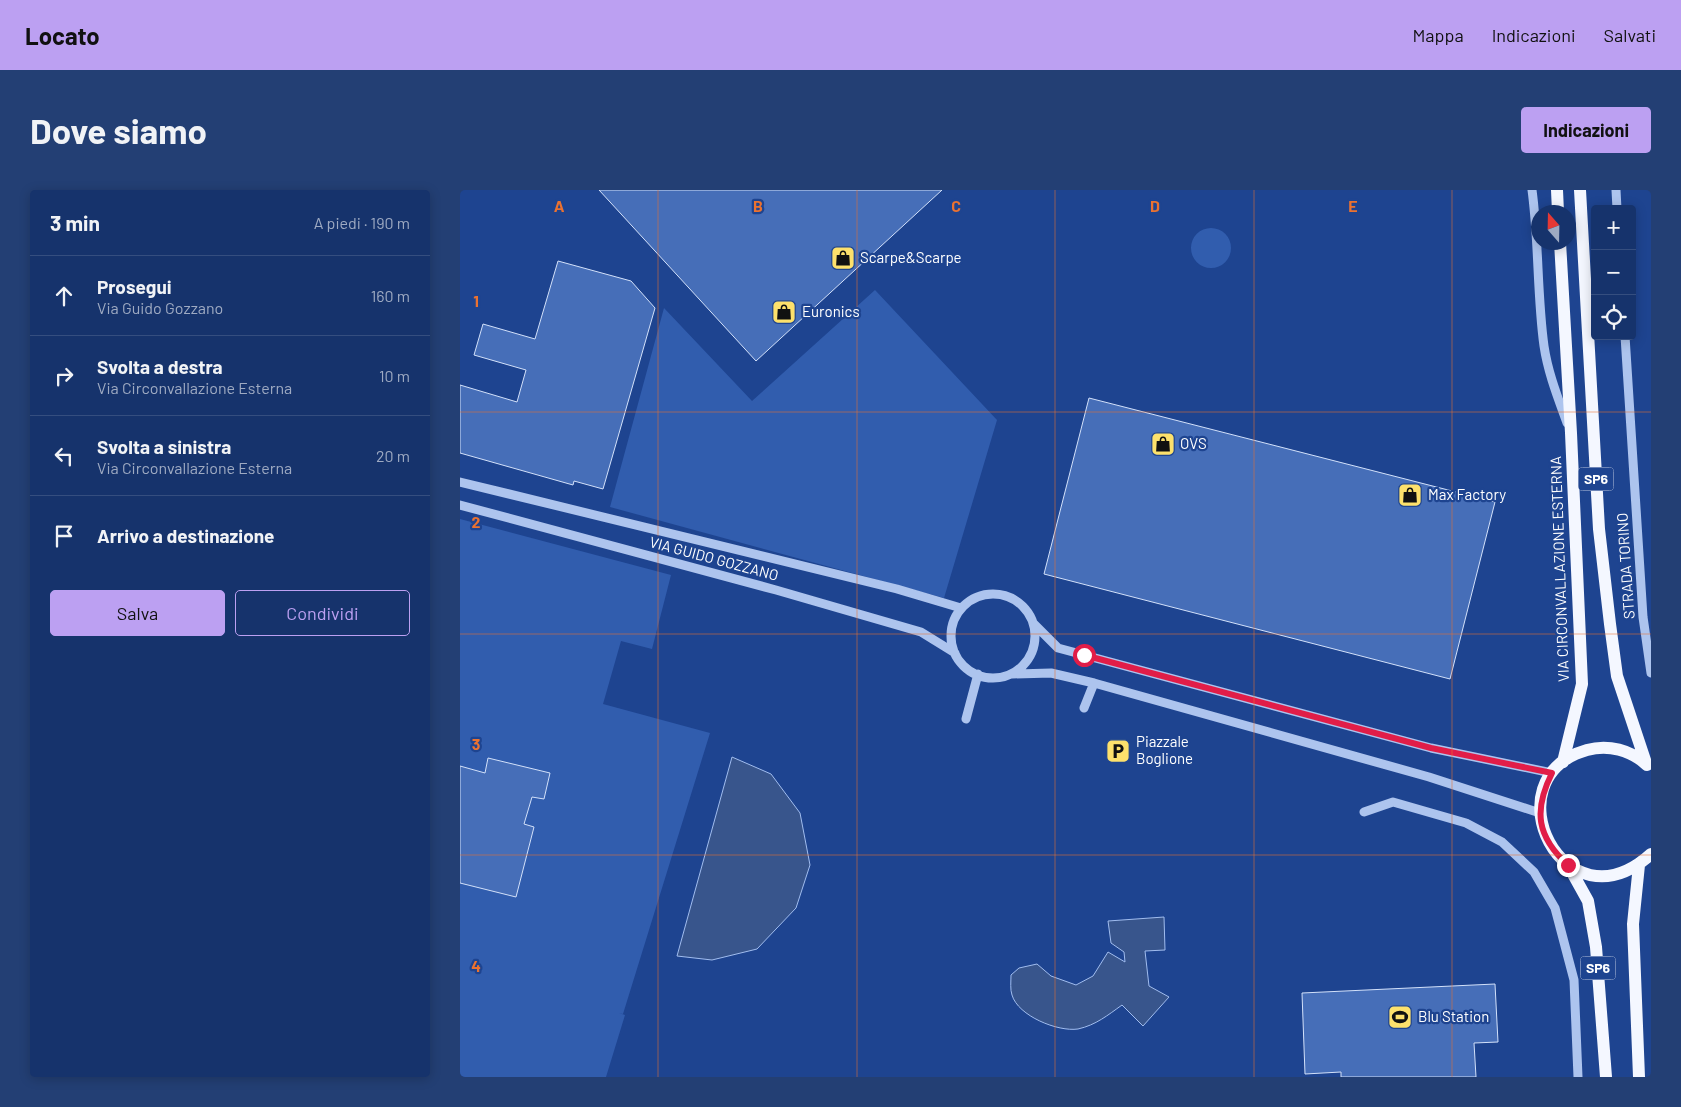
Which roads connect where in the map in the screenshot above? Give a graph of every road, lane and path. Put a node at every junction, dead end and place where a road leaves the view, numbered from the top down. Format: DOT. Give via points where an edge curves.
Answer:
graph roads {
  1 [pos="1532,190"];
  2 [pos="1557,190"];
  3 [pos="1580,190"];
  4 [pos="1616,190"];
  5 [pos="1558,205"];
  6 [pos="1617,205"];
  7 [pos="1560,250"];
  8 [pos="1625,340"];
  9 [pos="1571,433"];
  10 [pos="460,482"];
  11 [pos="460,505"];
  12 [pos="962,608"];
  13 [pos="1034,624"];
  14 [pos="955,653"];
  15 [pos="1651,673"];
  16 [pos="978,674"];
  17 [pos="1012,674"];
  18 [pos="1094,683"];
  19 [pos="1084,708"];
  20 [pos="966,719"];
  21 [pos="1563,762"];
  22 [pos="1648,765"];
  23 [pos="1552,773"];
  24 [pos="1364,812"];
  25 [pos="1540,813"];
  26 [pos="1651,854"];
  27 [pos="1568,865"];
  28 [pos="1639,865"];
  29 [pos="1638,1038"];
  30 [pos="1578,1077"];
  31 [pos="1606,1077"];
  32 [pos="1639,1077"];
  33 [pos="1643,1077"];
  1 -- 9 [label="street, VIA CIRCONVALLAZIONE ESTERNA" via="1544,347 1551,378"];
  2 -- 5 [label="main road"];
  3 -- 22 [label="main road, SP6" via="1599,529 1610,624 1617,676"];
  4 -- 6 [label="street"];
  7 -- 9 [label="main road, VIA CIRCONVALLAZIONE ESTERNA / SP6"];
  8 -- 15 [label="street, STRADA TORINO" via="1643,617"];
  9 -- 21 [label="main road, VIA CIRCONVALLAZIONE ESTERNA / SP6" via="1582,684"];
  10 -- 12 [label="street, VIA GUIDO GOZZANO" via="897,589"];
  11 -- 14 [label="street, VIA GUIDO GOZZANO" via="922,632"];
  12 -- 13 [label="street" via="983,595 996,594 1020,603"];
  12 -- 14 [label="street" via="952,630"];
  13 -- 17 [label="street" via="1032,653"];
  13 -- 23 [label="street" via="1058,648 1431,748"];
  14 -- 16 [label="street" via="961,662"];
  16 -- 17 [label="street" via="989,678"];
  16 -- 20 [label="street"];
  17 -- 18 [label="street" via="1050,673"];
  18 -- 19 [label="street"];
  18 -- 25 [label="street" via="1429,777"];
  21 -- 22 [label="main road, SP6" via="1595,748 1613,748 1631,753"];
  21 -- 23 [label="main road, SP6"];
  23 -- 25 [label="main road, SP6" via="1542,792"];
  24 -- 30 [label="street" via="1393,802 1466,823 1502,842 1534,872 1555,908 1574,980"];
  25 -- 27 [label="main road, SP6" via="1543,833"];
  26 -- 28 [label="main road, SP6"];
  27 -- 28 [label="main road, SP6" via="1584,873 1602,876 1619,874"];
  27 -- 31 [label="main road, SP6" via="1588,901"];
  28 -- 29 [label="main road, SP6" via="1633,924"];
  29 -- 32 [label="main road, SP6"];
  29 -- 33 [label="street"];
}
